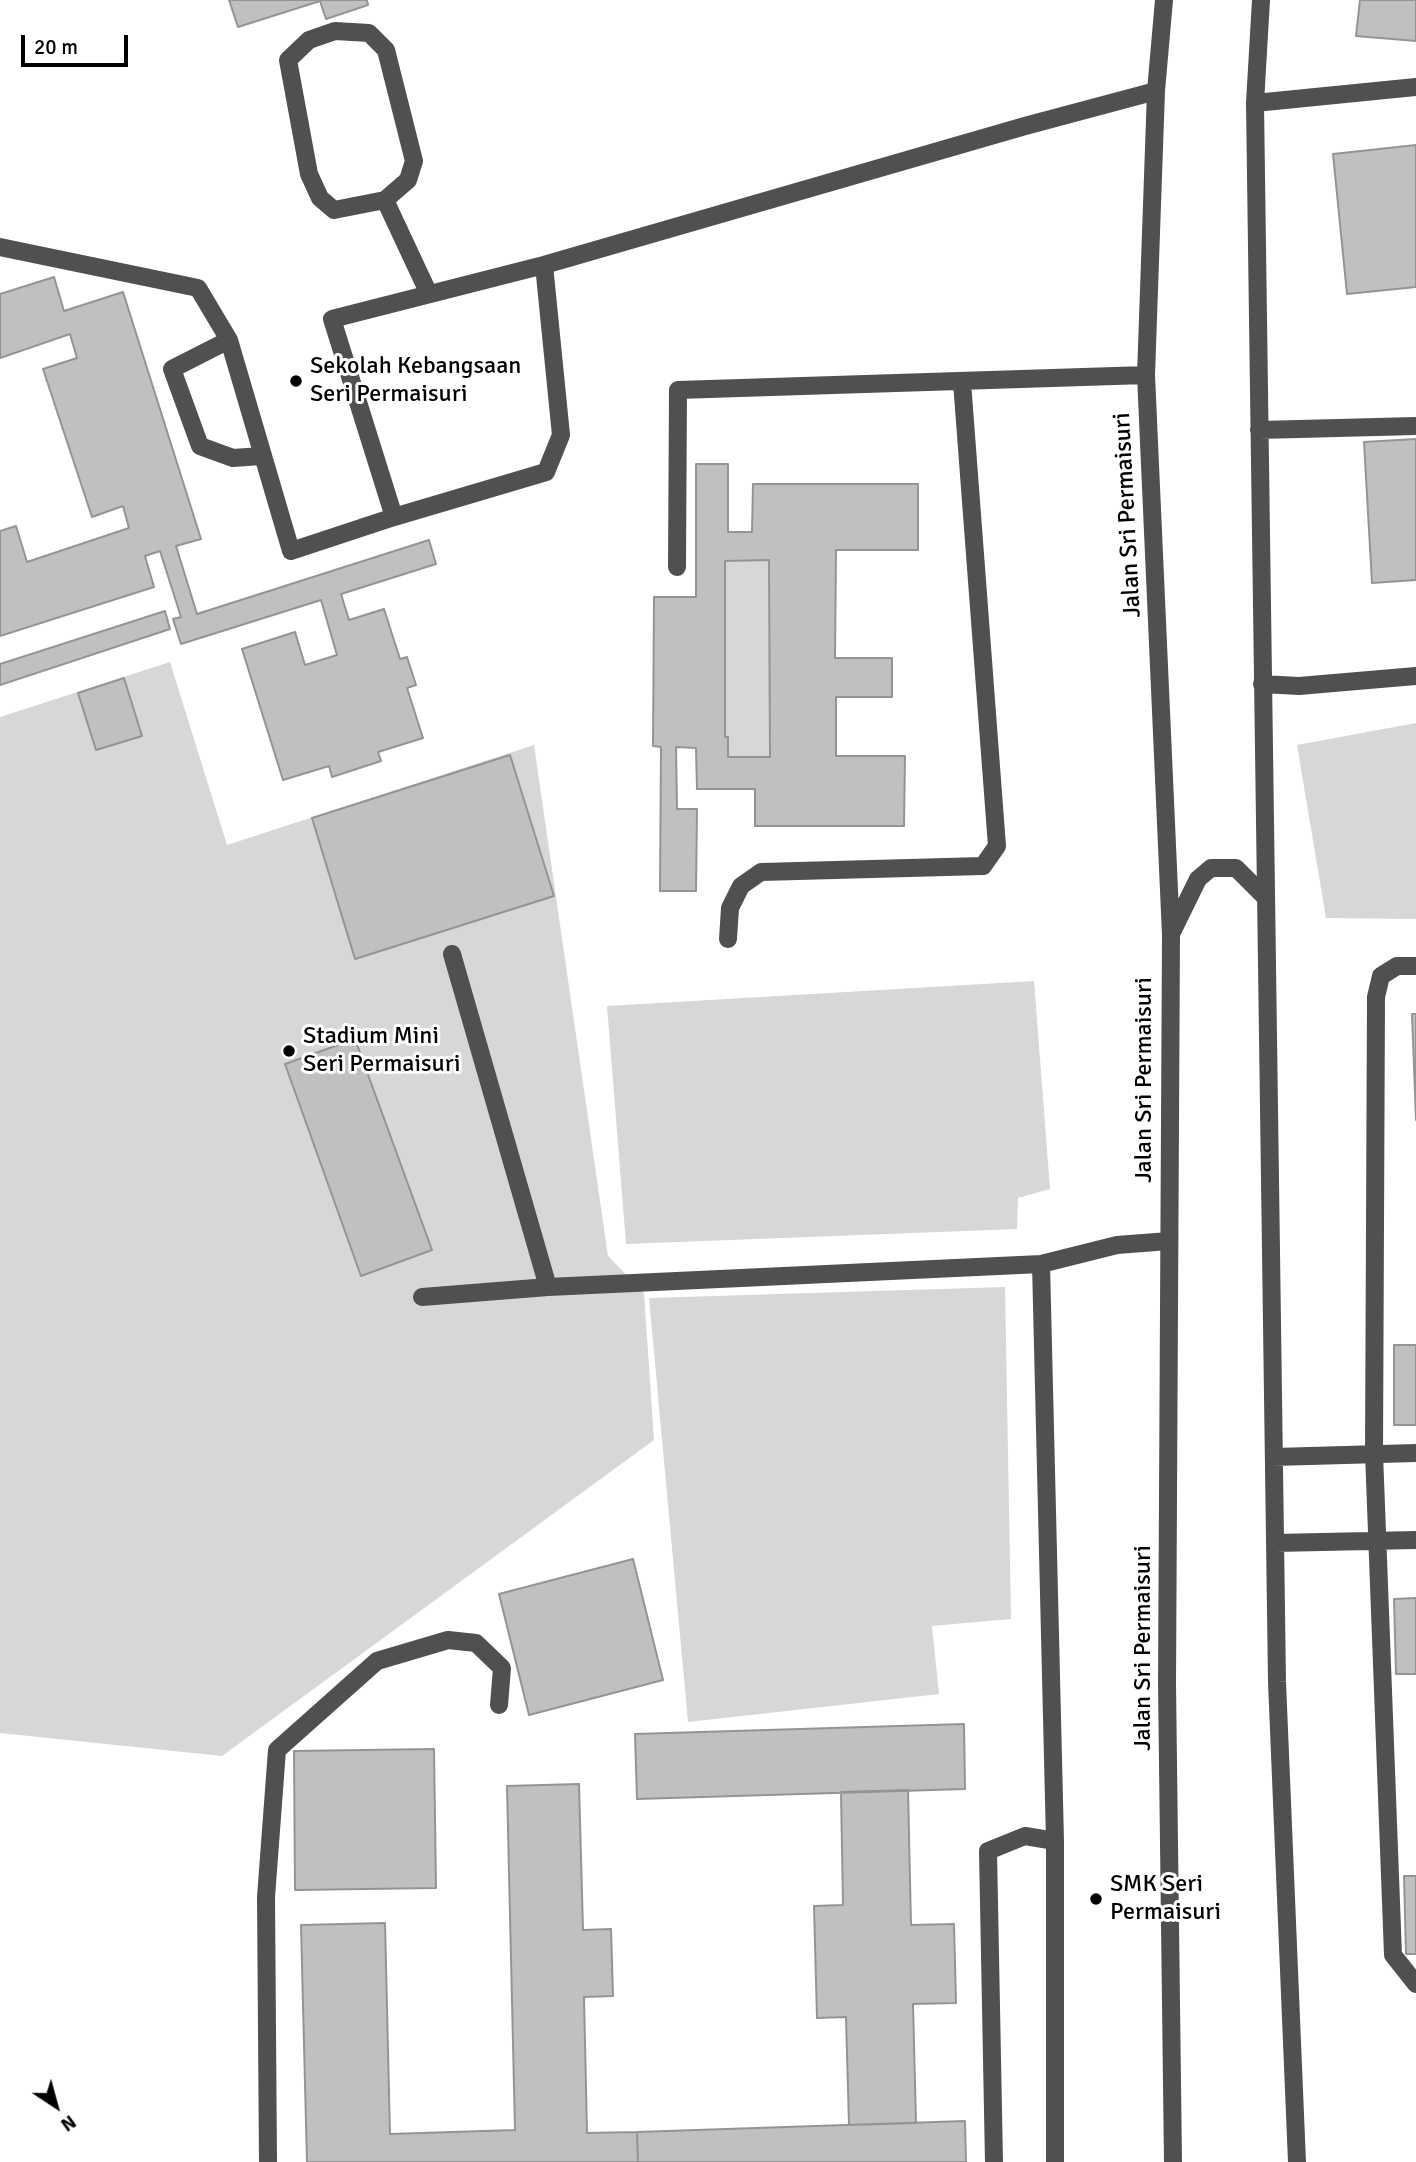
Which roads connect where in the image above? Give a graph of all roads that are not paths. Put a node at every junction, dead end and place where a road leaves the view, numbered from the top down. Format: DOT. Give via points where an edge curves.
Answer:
graph roads {
  1 [pos="1164,0"];
  2 [pos="1261,0"];
  3 [pos="1416,87"];
  4 [pos="1156,91"];
  5 [pos="1255,103"];
  6 [pos="385,200"];
  7 [pos="0,247"];
  8 [pos="544,265"];
  9 [pos="428,292"];
  10 [pos="229,341"];
  11 [pos="1146,375"];
  12 [pos="962,382"];
  13 [pos="1416,426"];
  14 [pos="1259,430"];
  15 [pos="261,456"];
  16 [pos="394,517"];
  17 [pos="677,567"];
  18 [pos="1416,676"];
  19 [pos="1262,684"];
  20 [pos="1265,897"];
  21 [pos="1171,935"];
  22 [pos="728,939"];
  23 [pos="452,954"];
  24 [pos="1416,966"];
  25 [pos="1169,1241"];
  26 [pos="1041,1264"];
  27 [pos="548,1287"];
  28 [pos="422,1297"];
  29 [pos="1374,1453"];
  30 [pos="1416,1453"];
  31 [pos="1274,1457"];
  32 [pos="1416,1540"];
  33 [pos="1378,1541"];
  34 [pos="1275,1543"];
  35 [pos="499,1705"];
  36 [pos="1055,1841"];
  37 [pos="1416,1983"];
  38 [pos="268,2162"];
  39 [pos="994,2162"];
  40 [pos="1055,2162"];
  41 [pos="1173,2162"];
  42 [pos="1297,2162"];
  1 -- 4 [label="street, Jalan Sri Permaisuri"];
  2 -- 5 [label="street"];
  3 -- 5 [label="street"];
  4 -- 8 [label="street"];
  4 -- 11 [label="street, Jalan Sri Permaisuri"];
  5 -- 14 [label="street"];
  6 -- 6 [label="street" via="334,210 320,198 309,174 288,60 309,40 335,31 369,33 386,50 414,161 408,180"];
  6 -- 9 [label="street"];
  7 -- 10 [label="street" via="198,288"];
  8 -- 9 [label="street"];
  8 -- 16 [label="street" via="561,435 546,472"];
  9 -- 16 [label="street" via="332,319"];
  10 -- 15 [label="street"];
  10 -- 15 [label="street" via="172,369 200,446 233,458"];
  11 -- 12 [label="street"];
  11 -- 21 [label="street, Jalan Sri Permaisuri"];
  12 -- 17 [label="street" via="678,390"];
  12 -- 22 [label="street" via="997,846 984,866 761,872 741,886 730,908"];
  13 -- 14 [label="street"];
  14 -- 19 [label="street"];
  15 -- 16 [label="street" via="291,551"];
  18 -- 19 [label="street" via="1299,686"];
  19 -- 20 [label="street"];
  20 -- 21 [label="street" via="1236,867 1211,868 1198,879"];
  20 -- 31 [label="street"];
  21 -- 25 [label="street, Jalan Sri Permaisuri"];
  23 -- 27 [label="street"];
  24 -- 29 [label="street" via="1398,966 1381,976 1376,997"];
  25 -- 26 [label="street" via="1117,1245"];
  25 -- 41 [label="street, Jalan Sri Permaisuri" via="1167,1683"];
  26 -- 27 [label="street"];
  26 -- 36 [label="street"];
  27 -- 28 [label="street"];
  29 -- 30 [label="street"];
  29 -- 31 [label="street"];
  29 -- 33 [label="street"];
  31 -- 34 [label="street"];
  32 -- 33 [label="street"];
  33 -- 34 [label="street"];
  33 -- 37 [label="street" via="1393,1955"];
  34 -- 42 [label="street"];
  35 -- 38 [label="street" via="502,1668 476,1643 448,1640 377,1661 277,1750 266,1897"];
  36 -- 39 [label="street" via="1025,1836 988,1851"];
  36 -- 40 [label="street"];
}
